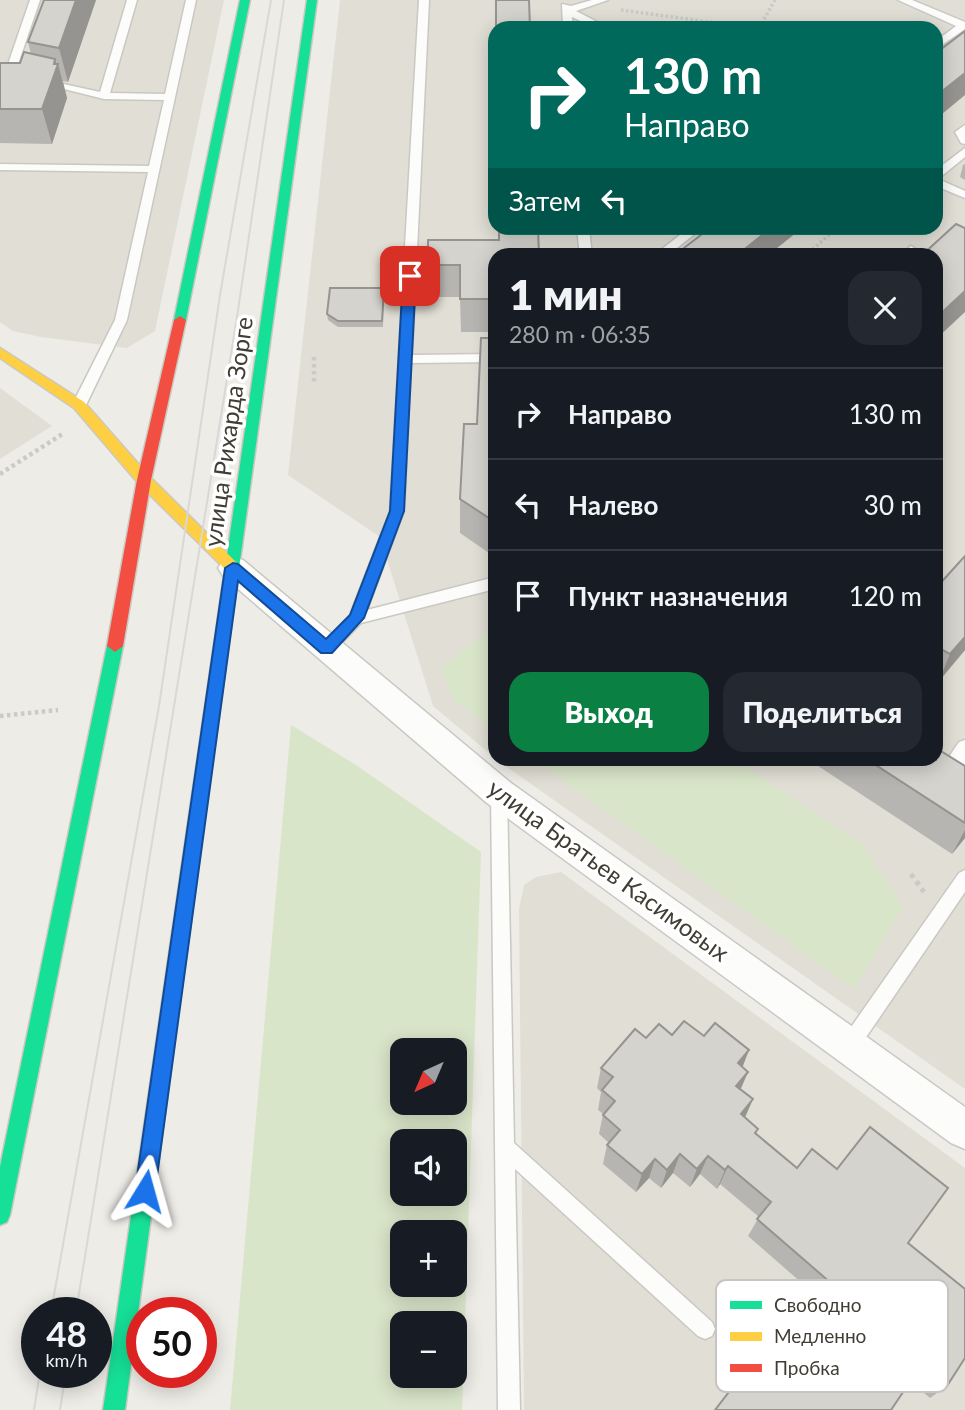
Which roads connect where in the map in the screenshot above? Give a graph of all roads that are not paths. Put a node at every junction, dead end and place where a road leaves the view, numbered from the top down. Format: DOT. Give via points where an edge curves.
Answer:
graph roads {
  1 [pos="35,0"];
  2 [pos="132,0"];
  3 [pos="191,0"];
  4 [pos="244,0"];
  5 [pos="312,0"];
  6 [pos="424,0"];
  7 [pos="603,0"];
  8 [pos="903,0"];
  9 [pos="566,5"];
  10 [pos="592,21"];
  11 [pos="964,26"];
  12 [pos="943,41"];
  13 [pos="4,75"];
  14 [pos="22,78"];
  15 [pos="36,81"];
  16 [pos="104,96"];
  17 [pos="167,97"];
  18 [pos="965,128"];
  19 [pos="965,141"];
  20 [pos="965,151"];
  21 [pos="0,167"];
  22 [pos="152,169"];
  23 [pos="943,172"];
  24 [pos="943,183"];
  25 [pos="965,195"];
  26 [pos="687,235"];
  27 [pos="670,248"];
  28 [pos="0,352"];
  29 [pos="488,358"];
  30 [pos="405,359"];
  31 [pos="79,405"];
  32 [pos="144,480"];
  33 [pos="233,568"];
  34 [pos="488,585"];
  35 [pos="356,618"];
  36 [pos="327,649"];
  37 [pos="965,747"];
  38 [pos="943,755"];
  39 [pos="959,765"];
  40 [pos="499,793"];
  41 [pos="965,877"];
  42 [pos="849,1046"];
  43 [pos="965,1130"];
  44 [pos="506,1147"];
  45 [pos="0,1215"];
  46 [pos="705,1329"];
  47 [pos="114,1410"];
  48 [pos="509,1410"];
  1 -- 13 [label="lane"];
  2 -- 16 [label="lane"];
  3 -- 17 [label="lane"];
  4 -- 32 [label="main road"];
  5 -- 33 [label="main road, улица Рихарда Зорге"];
  6 -- 30 [label="lane"];
  7 -- 9 [label="lane"];
  8 -- 11 [label="lane"];
  9 -- 10 [label="lane"];
  11 -- 12 [label="lane"];
  13 -- 14 [label="lane"];
  15 -- 16 [label="lane"];
  16 -- 17 [label="lane"];
  17 -- 22 [label="lane"];
  18 -- 19 [label="lane" via="961,132"];
  20 -- 23 [label="lane"];
  21 -- 22 [label="lane"];
  22 -- 31 [label="lane" via="121,320"];
  24 -- 25 [label="lane"];
  26 -- 27 [label="lane"];
  28 -- 31 [label="main road"];
  29 -- 30 [label="lane"];
  30 -- 35 [label="lane" via="397,511"];
  31 -- 32 [label="main road"];
  32 -- 33 [label="main road"];
  32 -- 45 [label="main road" via="105,704"];
  33 -- 36 [label="street, улица Братьев Касимовых"];
  33 -- 47 [label="main road, улица Рихарда Зорге"];
  34 -- 35 [label="lane"];
  35 -- 36 [label="lane"];
  36 -- 40 [label="street, улица Братьев Касимовых"];
  37 -- 39 [label="lane"];
  38 -- 39 [label="lane"];
  40 -- 42 [label="street, улица Братьев Касимовых"];
  40 -- 44 [label="lane"];
  41 -- 42 [label="lane"];
  42 -- 43 [label="street, улица Братьев Касимовых"];
  44 -- 46 [label="lane"];
  44 -- 48 [label="lane"];
}
